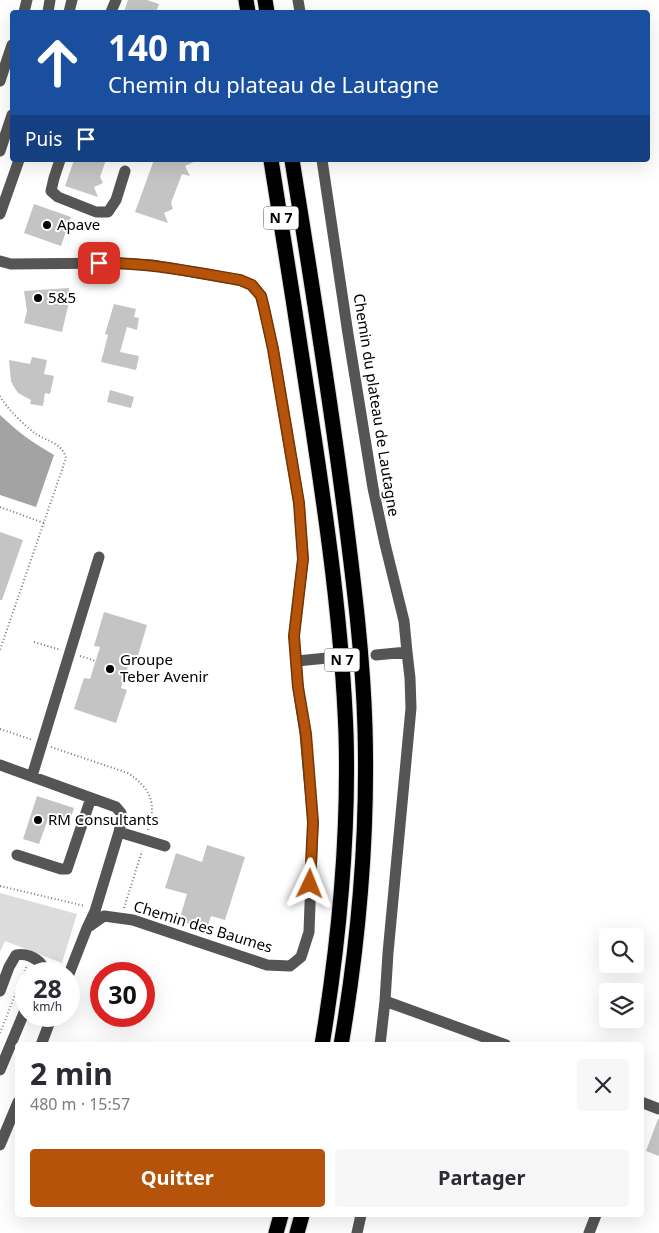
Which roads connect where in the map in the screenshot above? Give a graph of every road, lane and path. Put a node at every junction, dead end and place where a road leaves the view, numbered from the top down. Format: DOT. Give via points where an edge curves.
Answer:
graph roads {
  1 [pos="10,62"];
  2 [pos="0,81"];
  3 [pos="10,121"];
  4 [pos="0,151"];
  5 [pos="18,162"];
  6 [pos="59,162"];
  7 [pos="271,162"];
  8 [pos="292,162"];
  9 [pos="322,162"];
  10 [pos="126,171"];
  11 [pos="0,214"];
  12 [pos="0,260"];
  13 [pos="0,396"];
  14 [pos="0,507"];
  15 [pos="44,523"];
  16 [pos="99,558"];
  17 [pos="0,650"];
  18 [pos="407,652"];
  19 [pos="376,655"];
  20 [pos="328,658"];
  21 [pos="297,661"];
  22 [pos="0,765"];
  23 [pos="32,776"];
  24 [pos="91,798"];
  25 [pos="119,832"];
  26 [pos="164,846"];
  27 [pos="17,855"];
  28 [pos="0,886"];
  29 [pos="95,911"];
  30 [pos="87,928"];
  31 [pos="31,957"];
  32 [pos="40,962"];
  33 [pos="74,962"];
  34 [pos="0,991"];
  35 [pos="385,1001"];
  36 [pos="18,1027"];
  37 [pos="48,1027"];
  38 [pos="0,1033"];
  39 [pos="42,1042"];
  40 [pos="322,1042"];
  41 [pos="341,1042"];
  42 [pos="380,1042"];
  43 [pos="498,1042"];
  44 [pos="0,1070"];
  45 [pos="644,1105"];
  46 [pos="15,1109"];
  47 [pos="659,1109"];
  48 [pos="0,1145"];
  49 [pos="280,1217"];
  50 [pos="301,1217"];
  51 [pos="361,1217"];
  52 [pos="595,1217"];
  53 [pos="276,1233"];
  54 [pos="296,1233"];
  55 [pos="357,1233"];
  56 [pos="589,1233"];
  1 -- 2 [label="street"];
  3 -- 4 [label="street"];
  5 -- 11 [label="street"];
  6 -- 10 [label="street" via="51,191 96,212 108,212 116,200"];
  7 -- 40 [label="highway, N 7" via="326,511 344,688 343,874"];
  8 -- 41 [label="highway, N 7" via="340,471 363,690 364,841 352,973"];
  9 -- 18 [label="street, Chemin du plateau de Lautagne" via="373,488 404,621"];
  12 -- 21 [label="street" via="11,264 152,265 240,280 252,285 261,296 299,503 303,559 294,636"];
  13 -- 15 [label="path" via="18,418 64,452 66,458"];
  14 -- 15 [label="path"];
  15 -- 17 [label="path"];
  16 -- 23 [label="street"];
  18 -- 19 [label="street"];
  18 -- 35 [label="street" via="411,708"];
  20 -- 21 [label="street"];
  21 -- 30 [label="street, Chemin des Baumes" via="313,822 309,932 301,957 290,966 267,965 121,918 104,916"];
  22 -- 23 [label="street"];
  23 -- 24 [label="street"];
  24 -- 25 [label="street" via="116,807 121,813"];
  24 -- 27 [label="street" via="67,869"];
  25 -- 26 [label="street"];
  25 -- 29 [label="street"];
  28 -- 29 [label="path"];
  29 -- 30 [label="street"];
  30 -- 33 [label="street"];
  31 -- 32 [label="street"];
  31 -- 34 [label="street" via="16,955"];
  31 -- 38 [label="path"];
  35 -- 42 [label="street"];
  35 -- 43 [label="street"];
  36 -- 44 [label="street"];
  37 -- 39 [label="street"];
  45 -- 47 [label="street"];
  46 -- 48 [label="street"];
  49 -- 53 [label="highway"];
  50 -- 54 [label="highway"];
  51 -- 55 [label="street"];
  52 -- 56 [label="street"];
}
